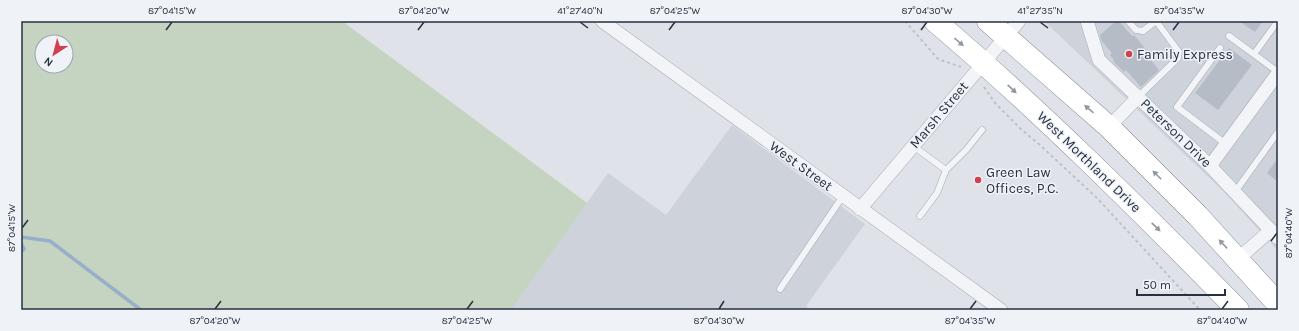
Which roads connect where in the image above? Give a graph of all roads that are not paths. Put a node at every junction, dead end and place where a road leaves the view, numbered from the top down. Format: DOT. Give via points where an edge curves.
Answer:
graph roads {
  1 [pos="602,21"];
  2 [pos="935,21"];
  3 [pos="988,21"];
  4 [pos="1087,21"];
  5 [pos="1128,21"];
  6 [pos="1278,21"];
  7 [pos="1012,29"];
  8 [pos="1229,36"];
  9 [pos="1220,48"];
  10 [pos="1254,54"];
  11 [pos="977,69"];
  12 [pos="1278,73"];
  13 [pos="1138,97"];
  14 [pos="1109,127"];
  15 [pos="982,130"];
  16 [pos="1278,132"];
  17 [pos="1226,144"];
  18 [pos="913,146"];
  19 [pos="1210,166"];
  20 [pos="946,170"];
  21 [pos="1235,192"];
  22 [pos="843,196"];
  23 [pos="860,209"];
  24 [pos="920,216"];
  25 [pos="1275,234"];
  26 [pos="1238,259"];
  27 [pos="780,290"];
  28 [pos="1278,304"];
  29 [pos="1001,310"];
  30 [pos="1238,310"];
  1 -- 22 [label="street, West Street"];
  2 -- 11 [label="highway, West Morthland Drive, one-way"];
  3 -- 7 [label="highway"];
  4 -- 13 [label="street, Peterson Drive" via="1099,60"];
  5 -- 13 [label="lane" via="1136,30 1143,31 1156,21 1179,52 1178,58"];
  6 -- 10 [label="lane"];
  7 -- 11 [label="street, Marsh Street"];
  14 -- 7 [label="highway, one-way"];
  8 -- 10 [label="lane"];
  9 -- 17 [label="lane" via="1177,107"];
  10 -- 12 [label="lane"];
  11 -- 18 [label="street, Marsh Street"];
  11 -- 30 [label="highway, West Morthland Drive, one-way" via="1059,132"];
  12 -- 17 [label="street"];
  13 -- 14 [label="street"];
  13 -- 19 [label="street, Peterson Drive"];
  26 -- 14 [label="highway, one-way"];
  15 -- 20 [label="lane"];
  16 -- 21 [label="lane"];
  17 -- 19 [label="street"];
  18 -- 20 [label="lane"];
  18 -- 23 [label="street, Marsh Street"];
  19 -- 21 [label="street, Peterson Drive"];
  20 -- 24 [label="lane" via="937,193"];
  21 -- 25 [label="street, Peterson Drive"];
  22 -- 23 [label="street, West Street"];
  22 -- 27 [label="lane"];
  23 -- 29 [label="street, West Street"];
  25 -- 26 [label="street"];
  26 -- 28 [label="highway"];
}
